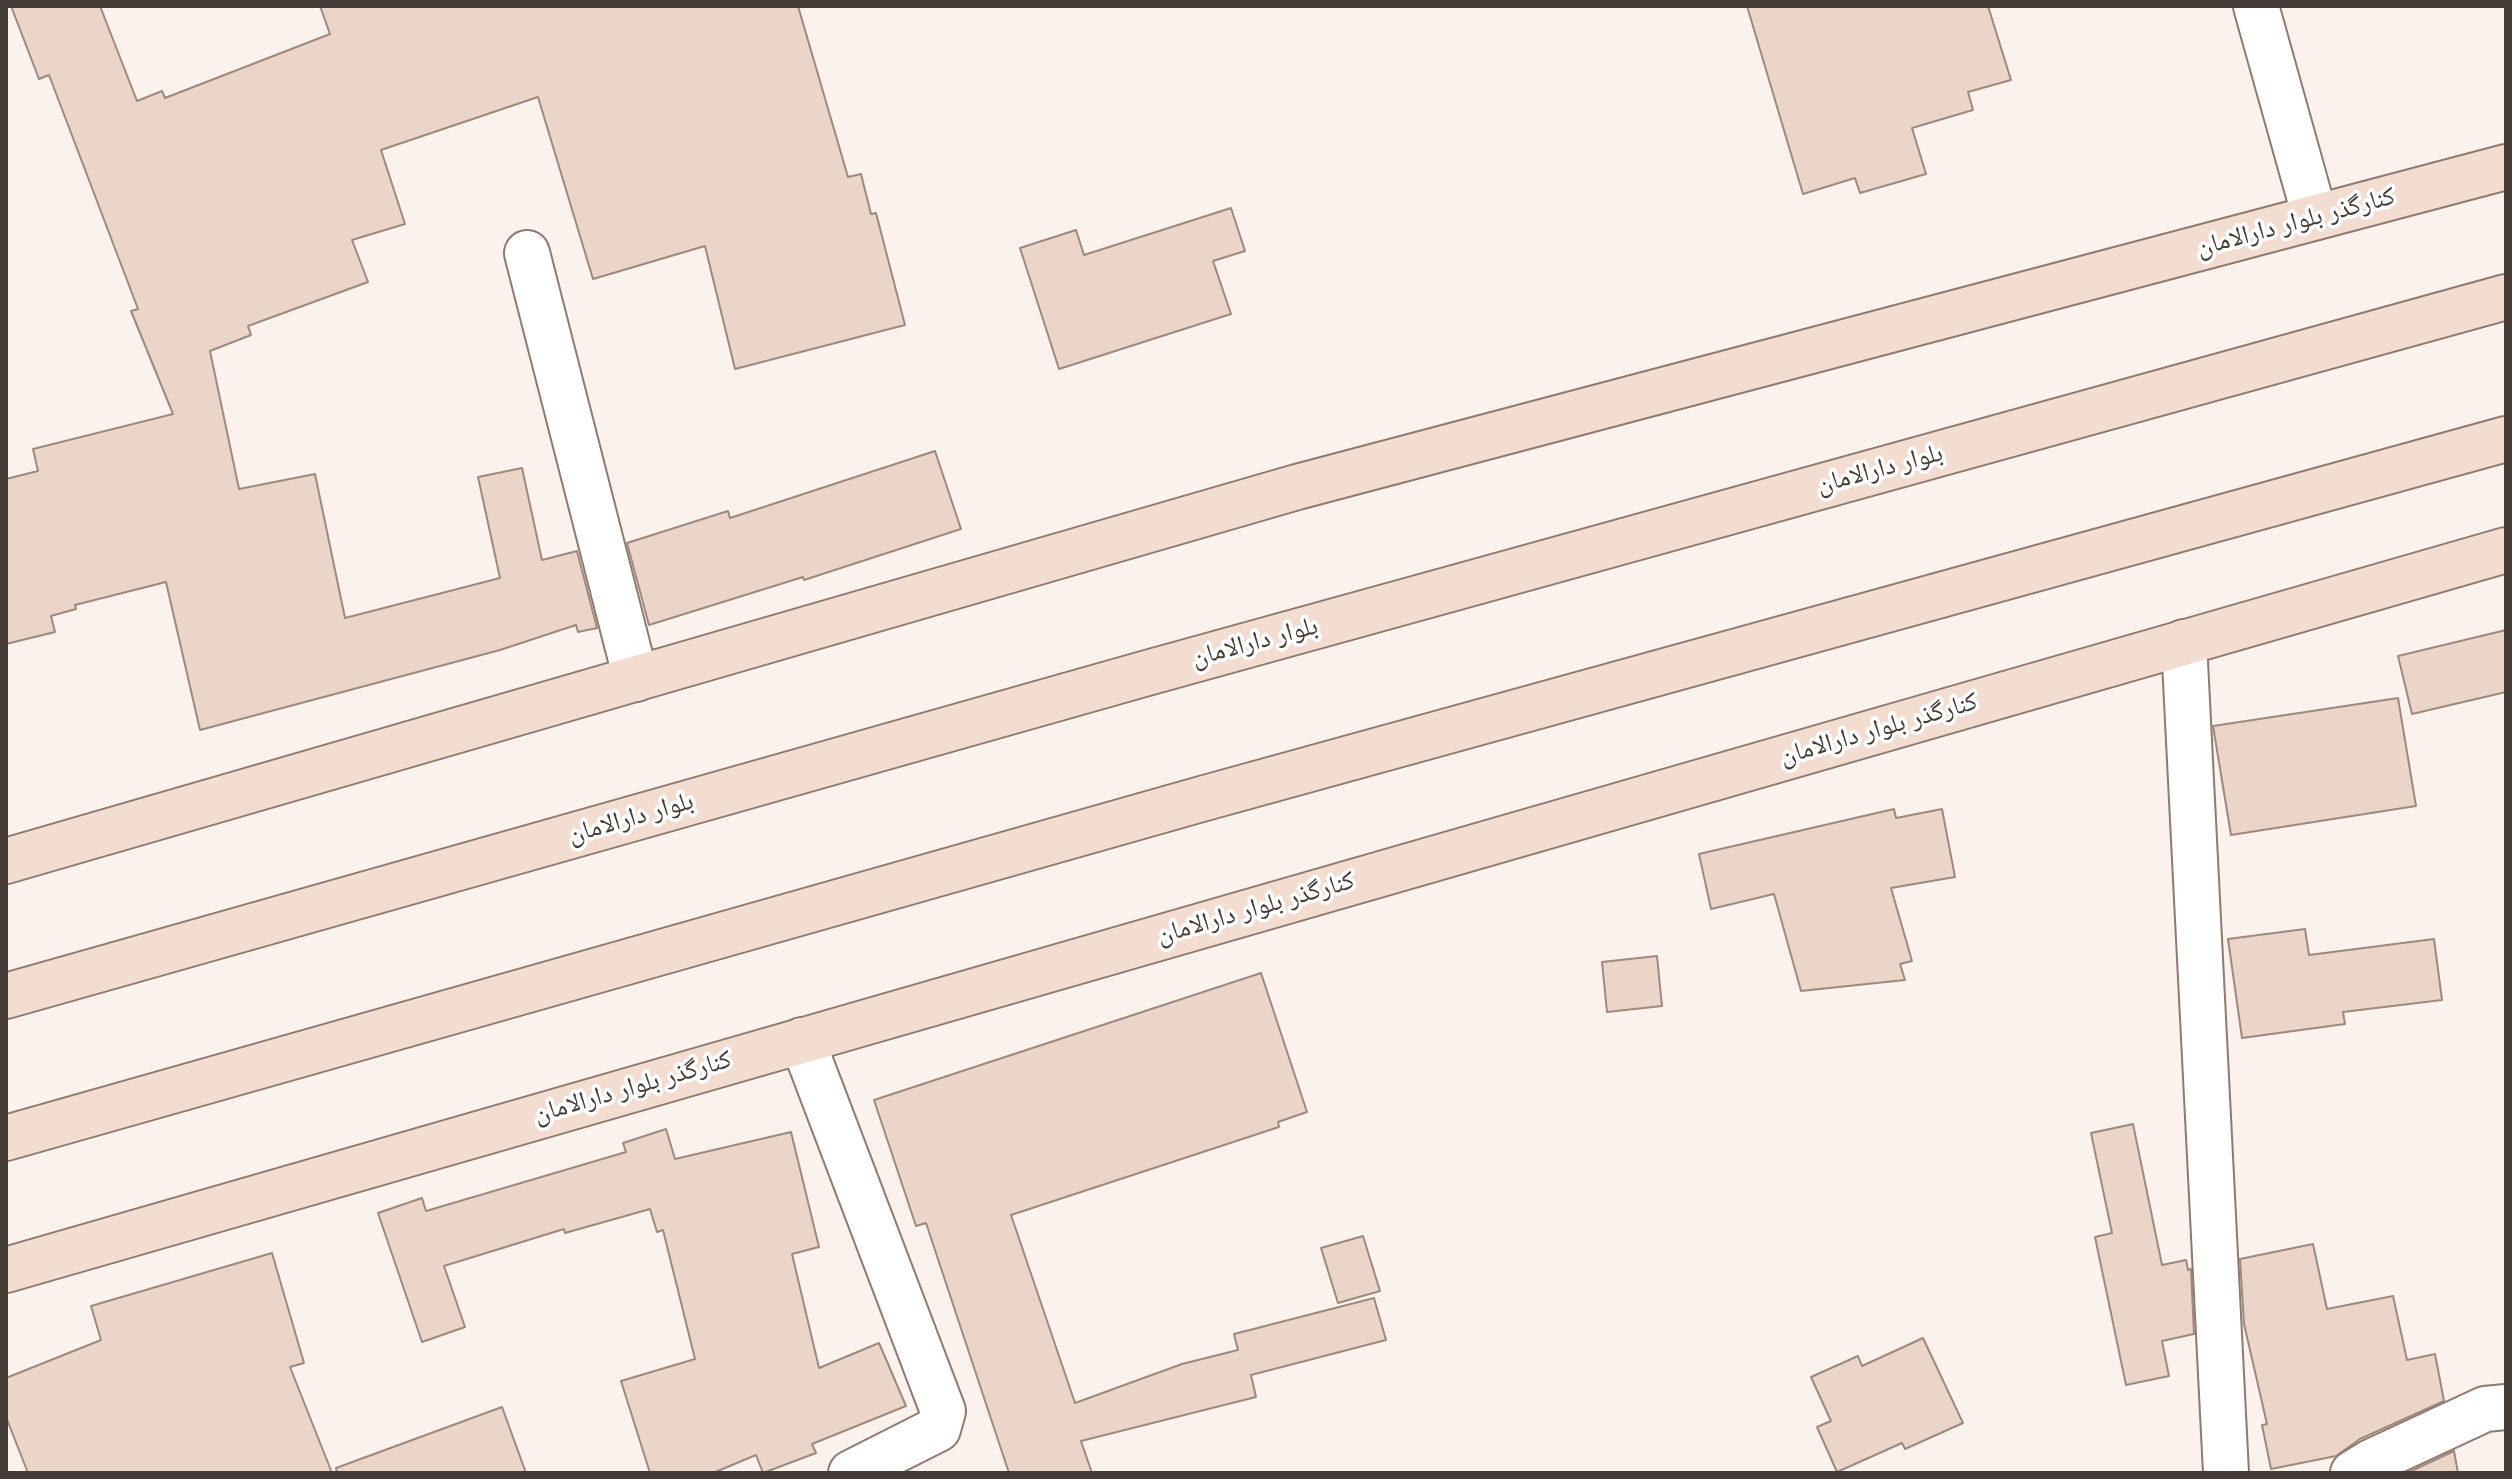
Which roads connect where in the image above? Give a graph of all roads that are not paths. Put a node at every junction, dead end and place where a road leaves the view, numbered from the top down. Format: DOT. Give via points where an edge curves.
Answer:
graph roads {
  1 [pos="2256,6"];
  2 [pos="2506,167"];
  3 [pos="2315,217"];
  4 [pos="527,253"];
  5 [pos="2506,297"];
  6 [pos="2506,439"];
  7 [pos="2506,550"];
  8 [pos="2184,642"];
  9 [pos="636,679"];
  10 [pos="6,861"];
  11 [pos="6,996"];
  12 [pos="802,1040"];
  13 [pos="6,1138"];
  14 [pos="6,1270"];
  15 [pos="2506,1407"];
  16 [pos="851,1473"];
  17 [pos="2226,1473"];
  18 [pos="2353,1473"];
  1 -- 3 [label="street"];
  2 -- 3 [label="street, کنارگذر بلوار دارالامان"];
  3 -- 9 [label="street, کنارگذر بلوار دارالامان" via="1297,487"];
  4 -- 9 [label="street"];
  5 -- 11 [label="street, بلوار دارالامان" via="1163,668"];
  6 -- 13 [label="street" via="1205,798"];
  7 -- 8 [label="street, کنارگذر بلوار دارالامان"];
  8 -- 12 [label="street, کنارگذر بلوار دارالامان"];
  8 -- 17 [label="street"];
  9 -- 10 [label="street, کنارگذر بلوار دارالامان"];
  12 -- 14 [label="street, کنارگذر بلوار دارالامان"];
  12 -- 16 [label="street" via="943,1411 938,1429"];
  15 -- 18 [label="street" via="2485,1409"];
}
